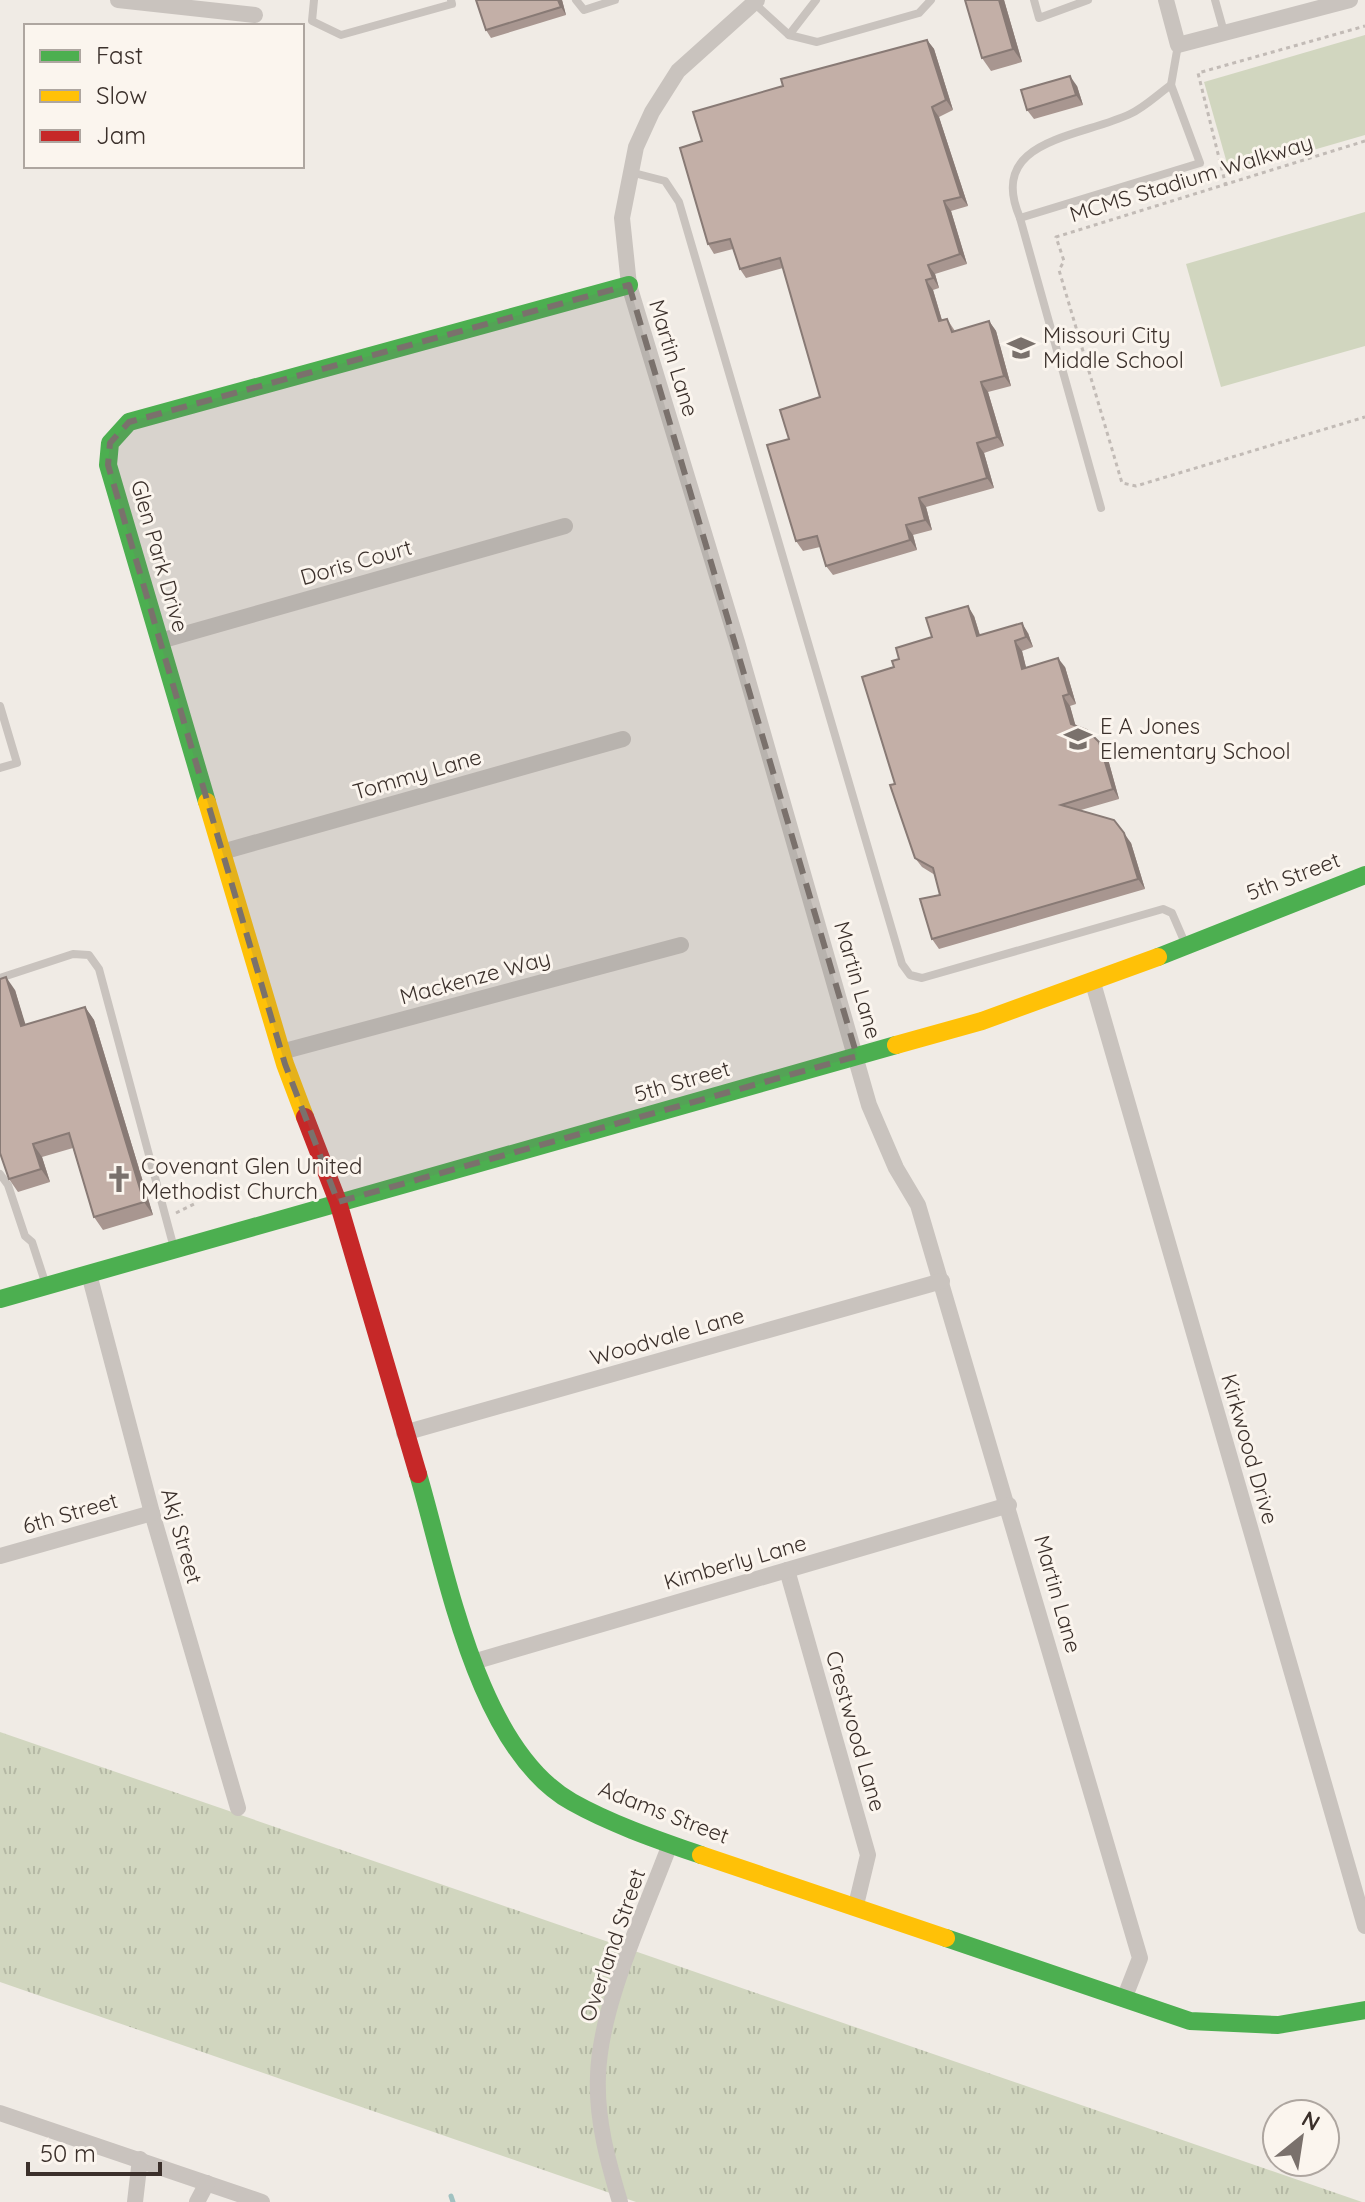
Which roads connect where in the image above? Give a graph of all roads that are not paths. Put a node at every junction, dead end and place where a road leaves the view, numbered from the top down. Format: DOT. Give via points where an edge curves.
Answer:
graph roads {
  1 [pos="118,0"];
  2 [pos="314,0"];
  3 [pos="451,0"];
  4 [pos="576,0"];
  5 [pos="615,0"];
  6 [pos="816,0"];
  7 [pos="931,0"];
  8 [pos="1034,0"];
  9 [pos="1088,0"];
  10 [pos="1166,0"];
  11 [pos="1215,0"];
  12 [pos="1350,0"];
  13 [pos="755,2"];
  14 [pos="1322,4"];
  15 [pos="255,15"];
  16 [pos="1224,33"];
  17 [pos="789,35"];
  18 [pos="1178,45"];
  19 [pos="1171,85"];
  20 [pos="630,172"];
  21 [pos="1020,218"];
  22 [pos="629,285"];
  23 [pos="1101,508"];
  24 [pos="565,526"];
  25 [pos="160,641"];
  26 [pos="0,706"];
  27 [pos="623,739"];
  28 [pos="0,768"];
  29 [pos="222,852"];
  30 [pos="1365,875"];
  31 [pos="681,945"];
  32 [pos="1185,945"];
  33 [pos="0,978"];
  34 [pos="1093,983"];
  35 [pos="281,1052"];
  36 [pos="857,1056"];
  37 [pos="0,1174"];
  38 [pos="338,1202"];
  39 [pos="174,1249"];
  40 [pos="89,1274"];
  41 [pos="942,1281"];
  42 [pos="47,1286"];
  43 [pos="0,1299"];
  44 [pos="404,1433"];
  45 [pos="1009,1505"];
  46 [pos="152,1513"];
  47 [pos="0,1556"];
  48 [pos="787,1570"];
  49 [pos="473,1662"];
  50 [pos="238,1808"];
  51 [pos="670,1844"];
  52 [pos="856,1905"];
  53 [pos="1365,1926"];
  54 [pos="1124,1999"];
  55 [pos="1365,2010"];
  56 [pos="0,2113"];
  57 [pos="140,2159"];
  58 [pos="207,2183"];
  59 [pos="135,2202"];
  60 [pos="197,2202"];
  61 [pos="262,2202"];
  62 [pos="620,2202"];
  1 -- 15 [label="street"];
  2 -- 3 [label="lane" via="312,21 341,35 452,4"];
  4 -- 5 [label="lane" via="584,10"];
  6 -- 17 [label="lane"];
  7 -- 17 [label="lane" via="919,13 817,42"];
  8 -- 9 [label="lane" via="1039,18"];
  10 -- 18 [label="street"];
  11 -- 16 [label="lane"];
  12 -- 14 [label="street"];
  13 -- 17 [label="lane"];
  13 -- 20 [label="street, Martin Lane" via="678,71 652,112"];
  14 -- 16 [label="street"];
  16 -- 18 [label="street"];
  18 -- 19 [label="lane"];
  19 -- 21 [label="lane" via="1132,113 1035,149 1017,165 1011,196"];
  19 -- 21 [label="lane" via="1200,163"];
  20 -- 22 [label="street, Martin Lane" via="622,218"];
  20 -- 32 [label="lane" via="665,181 679,202 902,964 910,975 922,978 1163,909 1172,913"];
  21 -- 23 [label="lane"];
  22 -- 25 [label="street, Glen Park Drive" via="129,422 110,443 108,465"];
  22 -- 36 [label="street, Martin Lane"];
  24 -- 25 [label="street, Doris Court"];
  25 -- 29 [label="street, Glen Park Drive"];
  26 -- 28 [label="lane" via="17,763"];
  27 -- 29 [label="street, Tommy Lane"];
  29 -- 35 [label="street, Glen Park Drive"];
  30 -- 32 [label="street, 5th Street"];
  31 -- 35 [label="street, Mackenze Way"];
  32 -- 34 [label="street, 5th Street"];
  33 -- 39 [label="lane" via="73,954 89,955 99,969"];
  34 -- 36 [label="street, 5th Street"];
  34 -- 53 [label="street, Kirkwood Drive"];
  35 -- 38 [label="street, Glen Park Drive"];
  36 -- 38 [label="street, 5th Street"];
  36 -- 41 [label="street, Martin Lane" via="869,1105 918,1205"];
  37 -- 42 [label="lane"];
  38 -- 39 [label="street, 5th Street"];
  38 -- 44 [label="street, Adams Street"];
  39 -- 40 [label="street, 5th Street"];
  40 -- 42 [label="street, 5th Street"];
  40 -- 46 [label="street, Akj Street"];
  41 -- 44 [label="street, Woodvale Lane"];
  41 -- 45 [label="street, Martin Lane"];
  42 -- 43 [label="street, 5th Street"];
  44 -- 49 [label="street, Adams Street"];
  45 -- 48 [label="street, Kimberly Lane"];
  45 -- 54 [label="street, Martin Lane" via="1140,1958"];
  46 -- 47 [label="street, 6th Street"];
  46 -- 50 [label="street, Akj Street"];
  48 -- 49 [label="street, Kimberly Lane"];
  48 -- 52 [label="street, Crestwood Lane" via="868,1855"];
  49 -- 51 [label="street, Adams Street" via="490,1709 533,1771 570,1801"];
  51 -- 52 [label="street, Adams Street"];
  51 -- 62 [label="street, Overland Street" via="608,2014 598,2075 608,2160"];
  52 -- 54 [label="street, Adams Street"];
  54 -- 55 [label="street, Adams Street" via="1190,2021 1257,2028 1319,2022"];
  56 -- 57 [label="street"];
  57 -- 58 [label="street"];
  57 -- 59 [label="street"];
  58 -- 60 [label="street"];
  58 -- 61 [label="street"];
}
